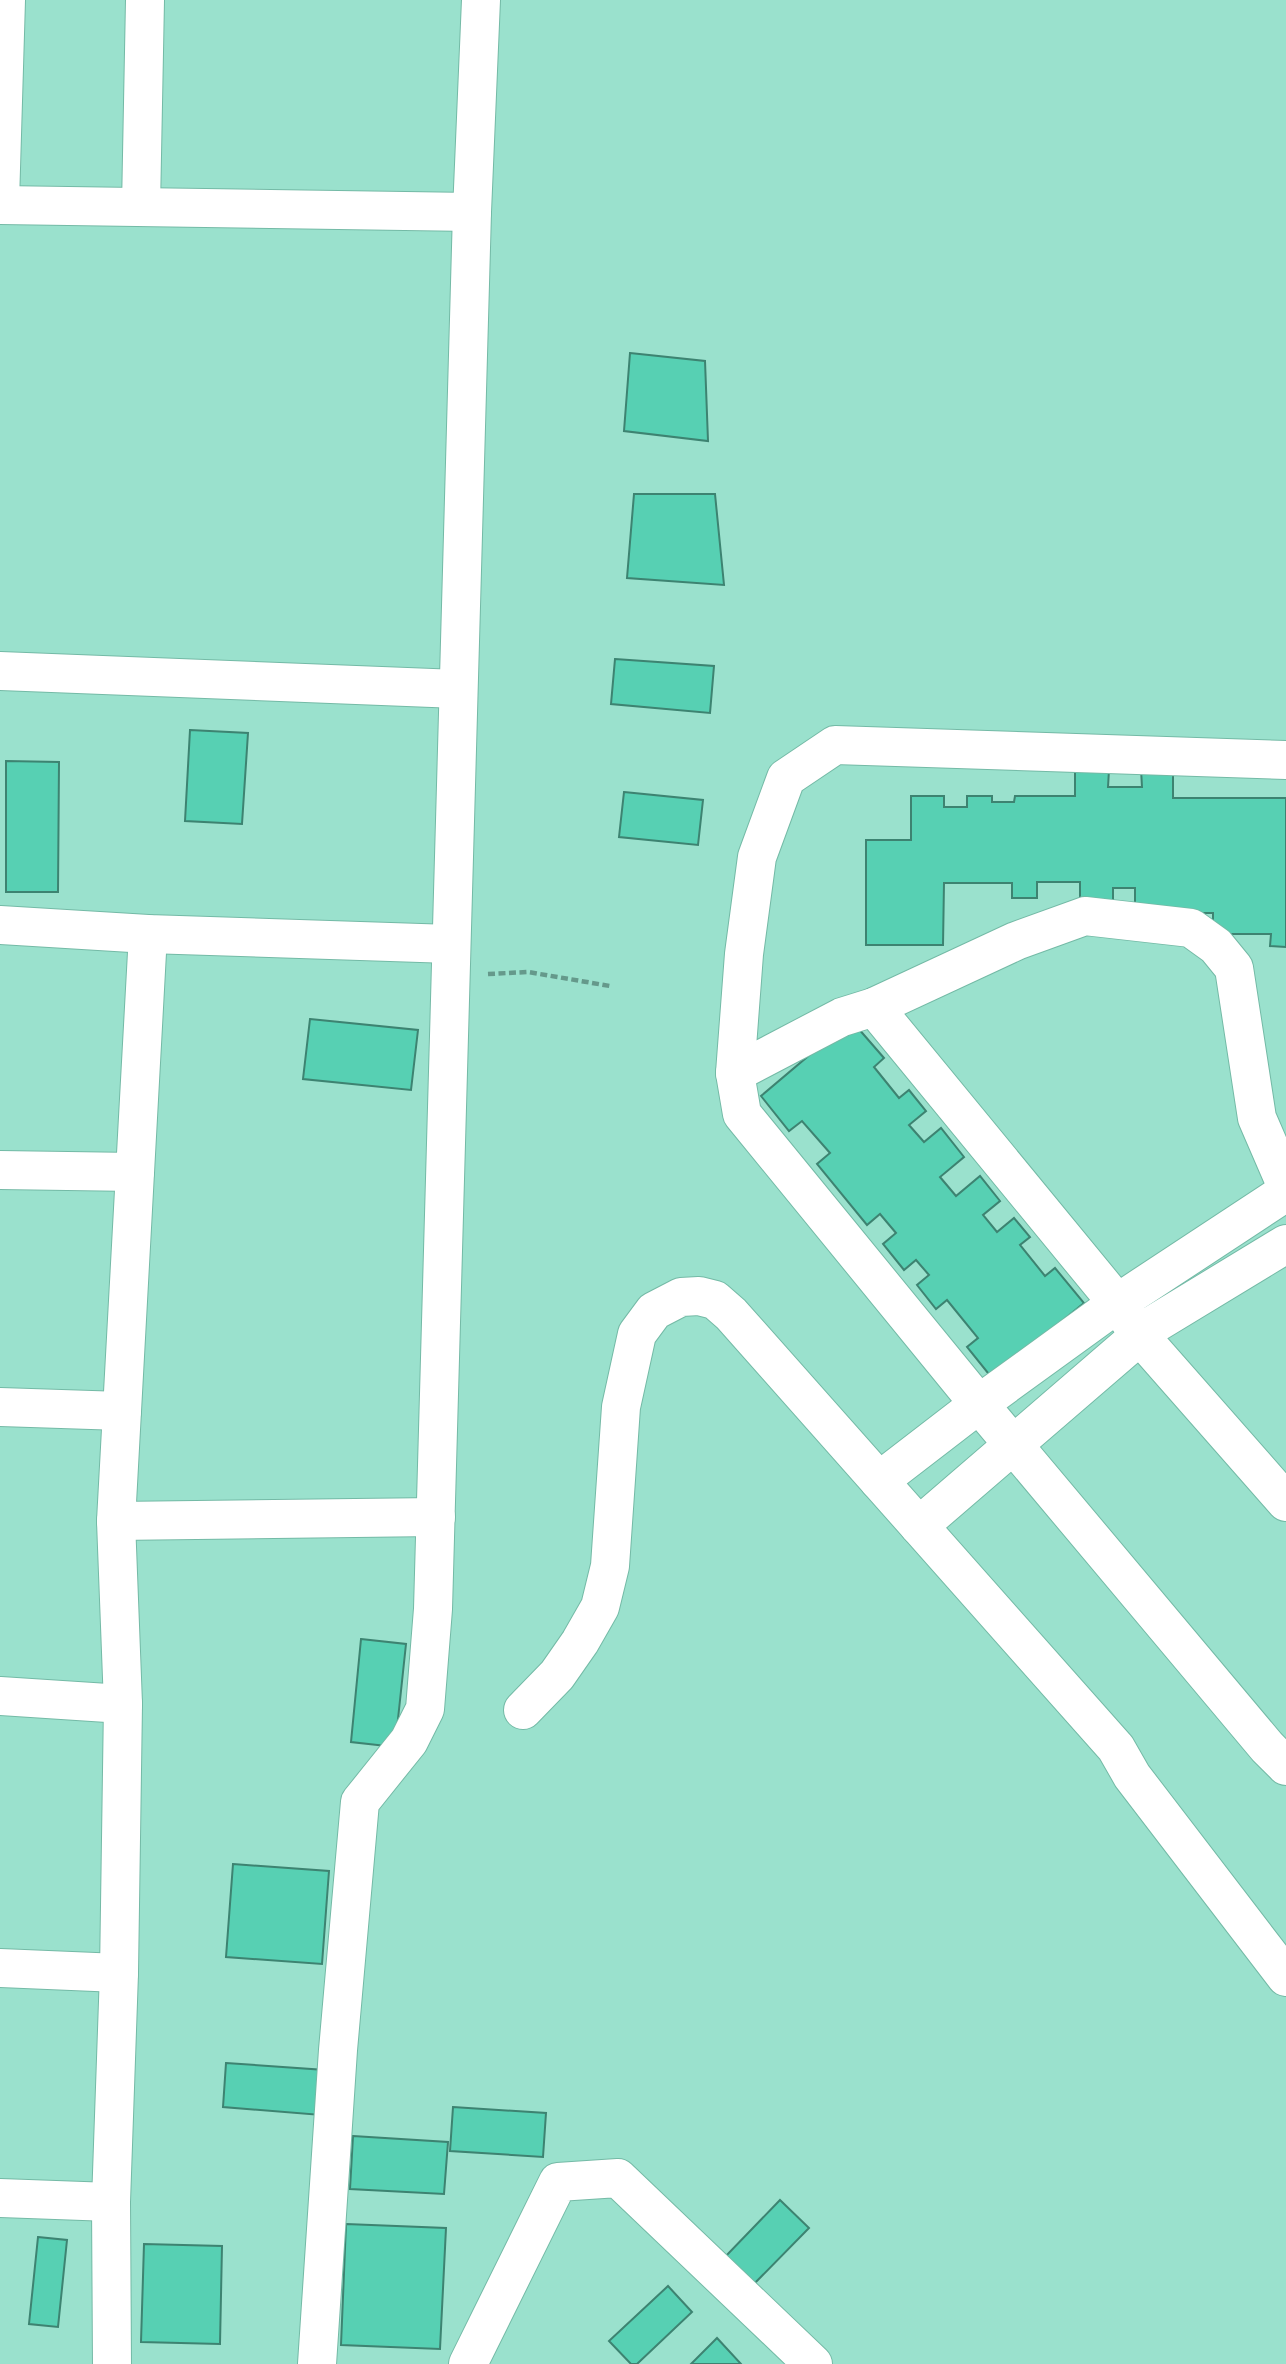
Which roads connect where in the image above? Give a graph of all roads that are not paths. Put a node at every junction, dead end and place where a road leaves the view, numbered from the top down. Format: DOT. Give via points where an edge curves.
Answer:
graph roads {
  1 [pos="6,0"];
  2 [pos="145,0"];
  3 [pos="481,0"];
  4 [pos="0,204"];
  5 [pos="141,207"];
  6 [pos="471,212"];
  7 [pos="0,671"];
  8 [pos="458,689"];
  9 [pos="1286,760"];
  10 [pos="0,925"];
  11 [pos="148,934"];
  12 [pos="451,944"];
  13 [pos="874,1007"];
  14 [pos="735,1073"];
  15 [pos="0,1170"];
  16 [pos="135,1171"];
  17 [pos="1286,1185"];
  18 [pos="1286,1192"];
  19 [pos="1286,1244"];
  20 [pos="1118,1304"];
  21 [pos="1140,1335"];
  22 [pos="979,1404"];
  23 [pos="0,1407"];
  24 [pos="122,1411"];
  25 [pos="1013,1443"];
  26 [pos="879,1481"];
  27 [pos="1286,1502"];
  28 [pos="436,1517"];
  29 [pos="116,1521"];
  30 [pos="919,1526"];
  31 [pos="0,1696"];
  32 [pos="123,1704"];
  33 [pos="523,1710"];
  34 [pos="1280,1748"];
  35 [pos="0,1968"];
  36 [pos="119,1973"];
  37 [pos="1286,1977"];
  38 [pos="0,2198"];
  39 [pos="111,2202"];
  40 [pos="112,2364"];
  41 [pos="317,2364"];
  42 [pos="468,2364"];
  43 [pos="813,2364"];
  1 -- 4 [label="street"];
  2 -- 5 [label="street"];
  3 -- 6 [label="street"];
  4 -- 5 [label="street"];
  5 -- 6 [label="street"];
  6 -- 8 [label="street"];
  7 -- 8 [label="street"];
  8 -- 12 [label="street"];
  9 -- 14 [label="street" via="835,745 786,778 757,858"];
  10 -- 11 [label="street"];
  11 -- 12 [label="street"];
  11 -- 16 [label="street"];
  12 -- 28 [label="street"];
  13 -- 14 [label="street" via="842,1017"];
  13 -- 17 [label="street" via="1016,941 1085,916 1191,928 1216,946 1234,968 1257,1118"];
  13 -- 20 [label="street"];
  14 -- 22 [label="street" via="741,1114"];
  15 -- 16 [label="street"];
  16 -- 24 [label="street"];
  18 -- 20 [label="street"];
  19 -- 21 [label="street"];
  20 -- 21 [label="street"];
  20 -- 22 [label="street"];
  21 -- 25 [label="street"];
  21 -- 27 [label="street"];
  22 -- 25 [label="street"];
  22 -- 26 [label="street"];
  23 -- 24 [label="street"];
  24 -- 29 [label="street"];
  25 -- 30 [label="street"];
  25 -- 34 [label="street"];
  26 -- 30 [label="street"];
  26 -- 33 [label="street" via="715,1300 681,1297 654,1311 637,1334 621,1406 610,1566 600,1606 557,1675"];
  28 -- 29 [label="street"];
  28 -- 41 [label="street" via="425,1709 409,1741 360,1802"];
  29 -- 32 [label="street"];
  30 -- 37 [label="street" via="1116,1748 1132,1776"];
  31 -- 32 [label="street"];
  32 -- 36 [label="street"];
  35 -- 36 [label="street"];
  36 -- 39 [label="street"];
  38 -- 39 [label="street"];
  39 -- 40 [label="street"];
  42 -- 43 [label="street" via="558,2182 618,2178"];
}
